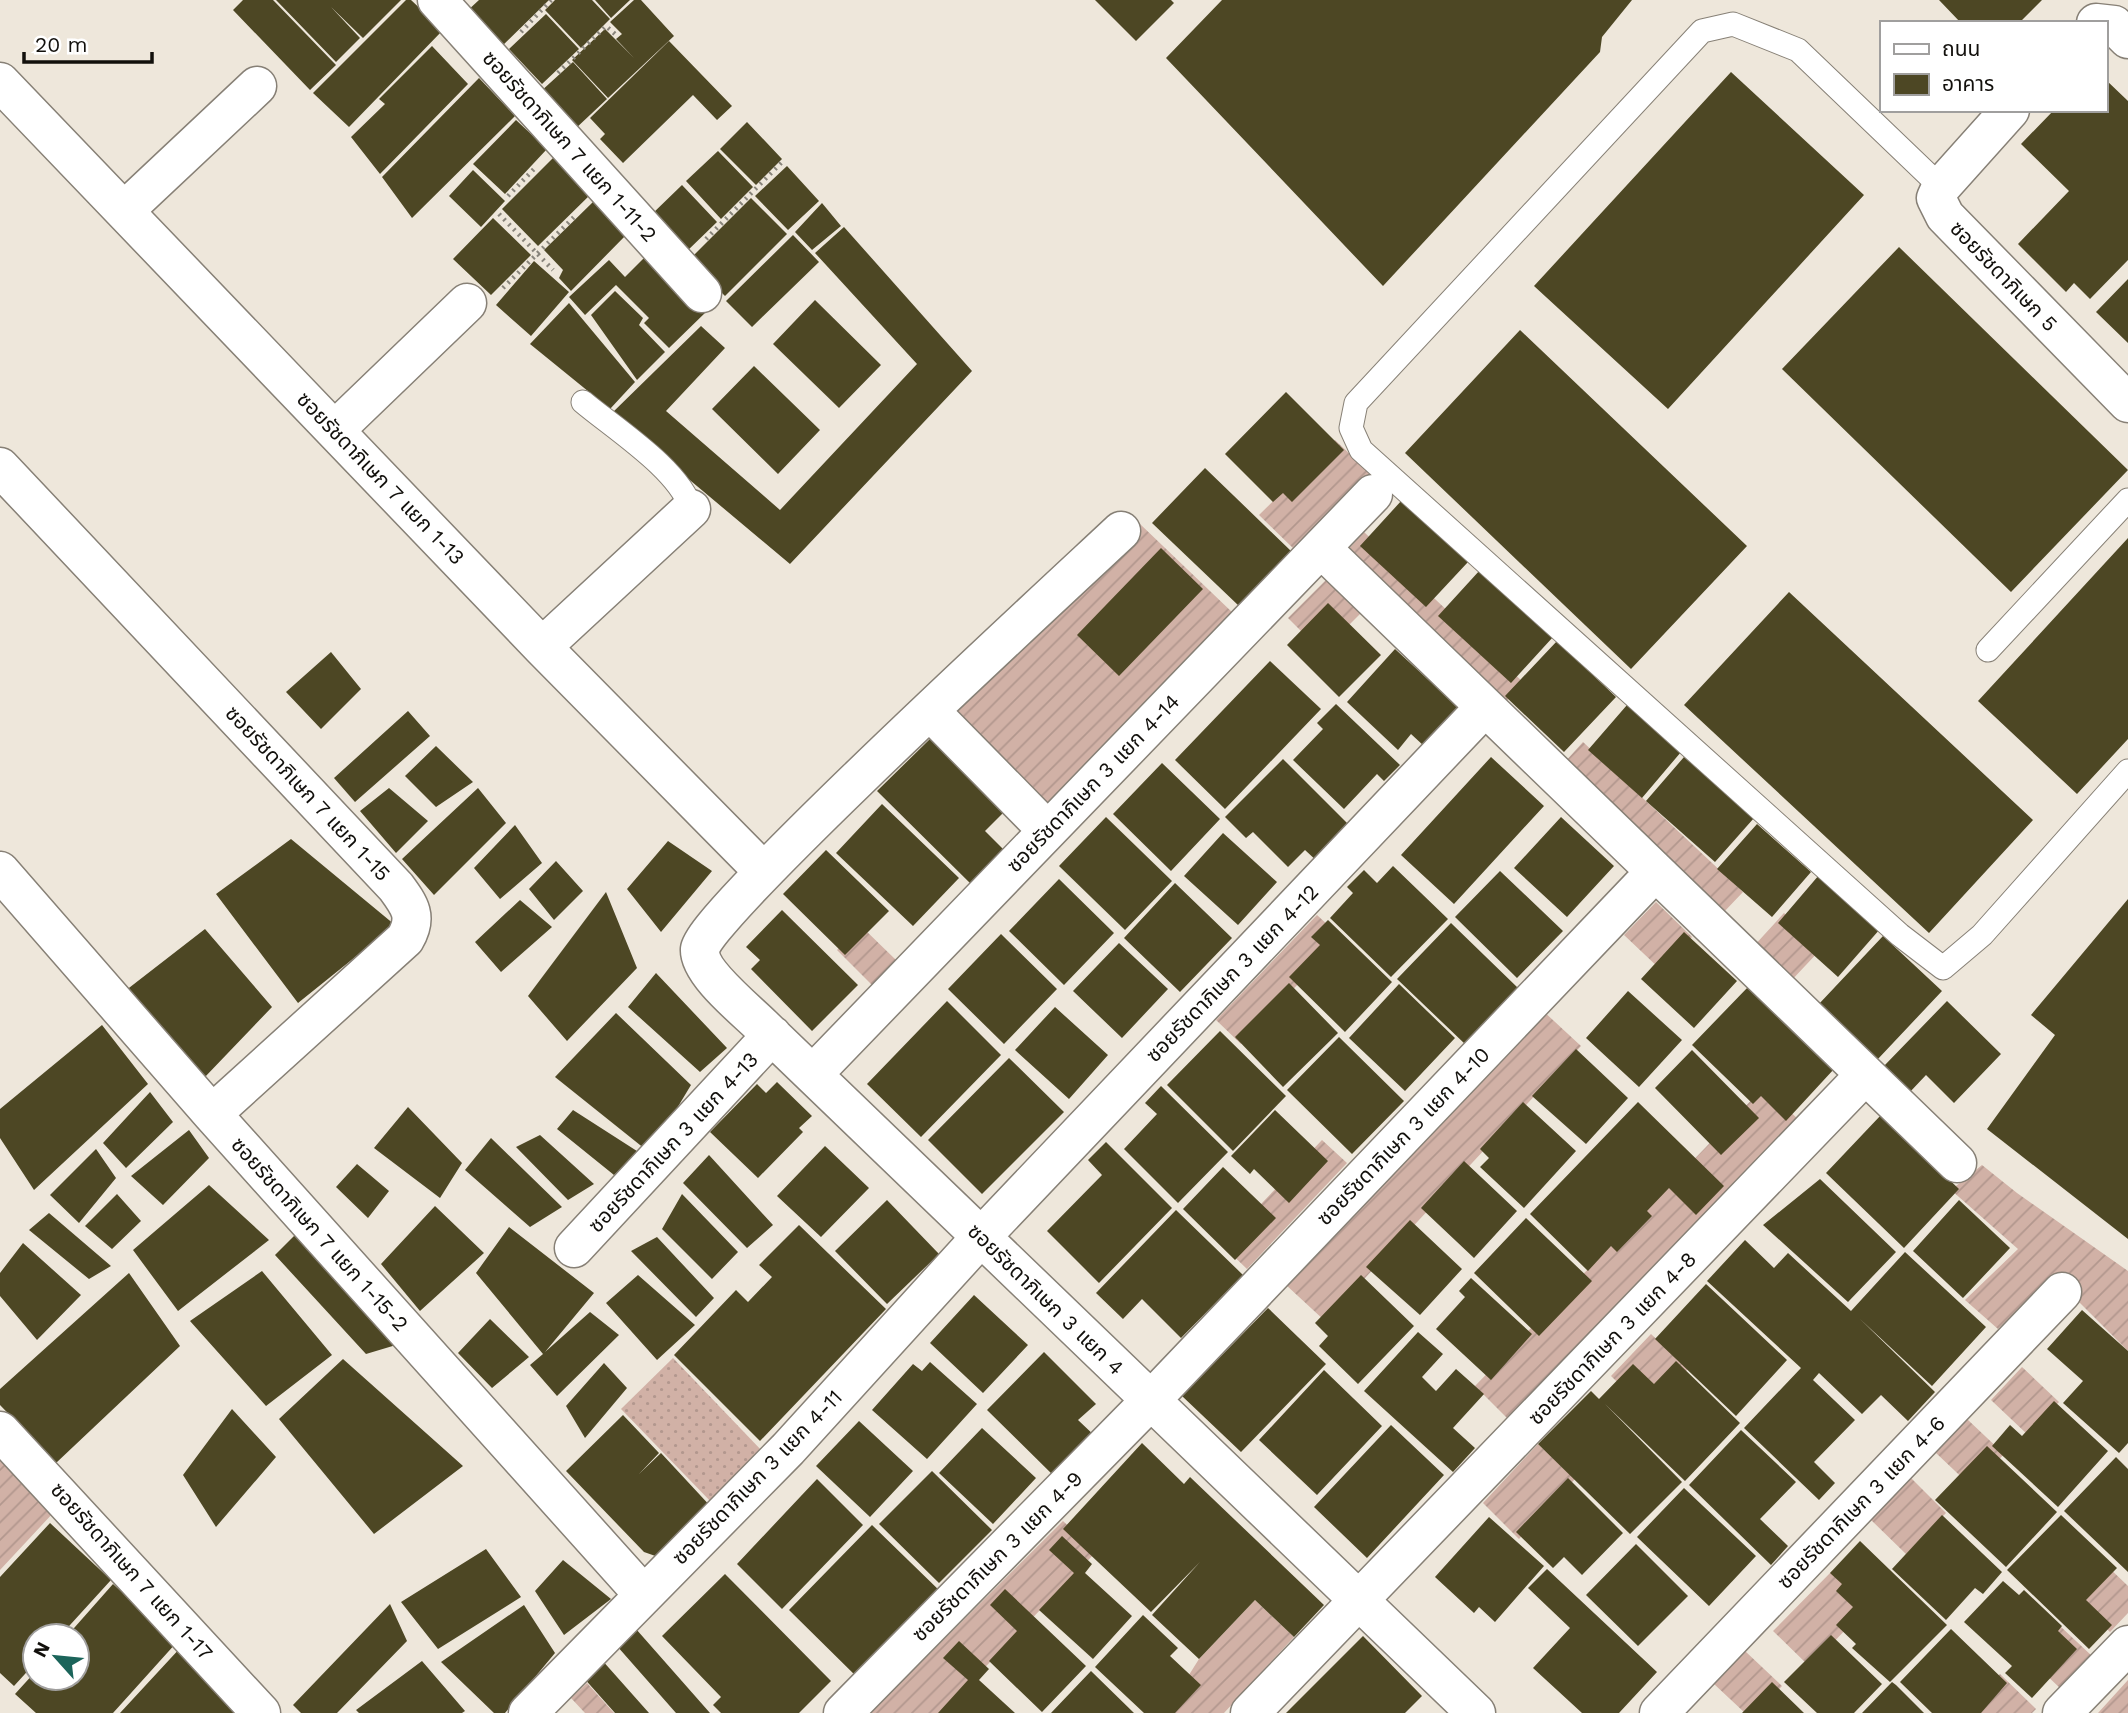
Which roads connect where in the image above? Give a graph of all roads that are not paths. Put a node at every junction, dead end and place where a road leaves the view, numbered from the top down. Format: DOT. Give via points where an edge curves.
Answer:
graph roads {
  1 [pos="438,0"];
  2 [pos="2107,24"];
  3 [pos="2128,38"];
  4 [pos="0,82"];
  5 [pos="257,86"];
  6 [pos="2008,112"];
  7 [pos="1941,187"];
  8 [pos="125,209"];
  9 [pos="690,279"];
  10 [pos="484,296"];
  11 [pos="583,402"];
  12 [pos="2128,403"];
  13 [pos="335,430"];
  14 [pos="0,467"];
  15 [pos="1373,494"];
  16 [pos="2128,500"];
  17 [pos="691,509"];
  18 [pos="1121,531"];
  19 [pos="1321,548"];
  20 [pos="542,647"];
  21 [pos="1988,650"];
  22 [pos="1484,708"];
  23 [pos="931,712"];
  24 [pos="2128,771"];
  25 [pos="1047,830"];
  26 [pos="0,871"];
  27 [pos="764,872"];
  28 [pos="1654,873"];
  29 [pos="772,1035"];
  30 [pos="813,1074"];
  31 [pos="1865,1075"];
  32 [pos="212,1114"];
  33 [pos="1957,1163"];
  34 [pos="981,1237"];
  35 [pos="573,1248"];
  36 [pos="2062,1292"];
  37 [pos="1152,1400"];
  38 [pos="0,1431"];
  39 [pos="643,1594"];
  40 [pos="1360,1601"];
  41 [pos="2128,1645"];
  42 [pos="261,1713"];
  43 [pos="528,1713"];
  44 [pos="843,1713"];
  45 [pos="1250,1713"];
  46 [pos="1476,1713"];
  47 [pos="1659,1713"];
  48 [pos="2062,1713"];
  1 -- 9 [label="street, ซอยรัชดาภิเษก 7 แยก 1-11-2"];
  2 -- 3 [label="street"];
  4 -- 8 [label="street, ซอยรัชดาภิเษก 7 แยก 1-13"];
  5 -- 8 [label="street"];
  6 -- 7 [label="street"];
  7 -- 12 [label="street, ซอยรัชดาภิเษก 5" via="1936,198 1945,216"];
  7 -- 24 [label="lane" via="1798,50 1733,24 1702,31 1356,402 1351,428 1361,450 1900,935 1943,968 1982,935"];
  8 -- 13 [label="street, ซอยรัชดาภิเษก 7 แยก 1-13"];
  10 -- 13 [label="street"];
  11 -- 17 [label="lane" via="670,473 687,495"];
  13 -- 20 [label="street, ซอยรัชดาภิเษก 7 แยก 1-13"];
  14 -- 32 [label="street, ซอยรัชดาภิเษก 7 แยก 1-15" via="411,908 414,925 405,939"];
  15 -- 19 [label="street, ซอยรัชดาภิเษก 3 แยก 4-14"];
  16 -- 21 [label="lane"];
  17 -- 20 [label="street"];
  18 -- 23 [label="street"];
  19 -- 22 [label="street"];
  19 -- 25 [label="street, ซอยรัชดาภิเษก 3 แยก 4-14"];
  20 -- 27 [label="street, ซอยรัชดาภิเษก 7 แยก 1-13"];
  22 -- 28 [label="street"];
  22 -- 34 [label="street, ซอยรัชดาภิเษก 3 แยก 4-12"];
  23 -- 25 [label="street"];
  23 -- 27 [label="street"];
  25 -- 30 [label="street, ซอยรัชดาภิเษก 3 แยก 4-14"];
  26 -- 32 [label="street, ซอยรัชดาภิเษก 7 แยก 1-15-2"];
  27 -- 29 [label="street, ซอยรัชดาภิเษก 3 แยก 4" via="704,937 700,956 709,972"];
  28 -- 31 [label="street"];
  28 -- 37 [label="street, ซอยรัชดาภิเษก 3 แยก 4-10"];
  29 -- 30 [label="street, ซอยรัชดาภิเษก 3 แยก 4"];
  29 -- 35 [label="street, ซอยรัชดาภิเษก 3 แยก 4-13"];
  30 -- 34 [label="street, ซอยรัชดาภิเษก 3 แยก 4"];
  31 -- 33 [label="street"];
  31 -- 40 [label="street, ซอยรัชดาภิเษก 3 แยก 4-8"];
  32 -- 39 [label="street, ซอยรัชดาภิเษก 7 แยก 1-15-2"];
  34 -- 37 [label="street, ซอยรัชดาภิเษก 3 แยก 4"];
  34 -- 39 [label="street, ซอยรัชดาภิเษก 3 แยก 4-11" via="788,1449"];
  36 -- 47 [label="street, ซอยรัชดาภิเษก 3 แยก 4-6"];
  37 -- 40 [label="street, ซอยรัชดาภิเษก 3 แยก 4"];
  37 -- 44 [label="street, ซอยรัชดาภิเษก 3 แยก 4-9"];
  38 -- 42 [label="street, ซอยรัชดาภิเษก 7 แยก 1-17"];
  39 -- 43 [label="street, ซอยรัชดาภิเษก 3 แยก 4-11"];
  40 -- 45 [label="street, ซอยรัชดาภิเษก 3 แยก 4-8"];
  40 -- 46 [label="street, ซอยรัชดาภิเษก 3 แยก 4"];
  41 -- 48 [label="street"];
}
